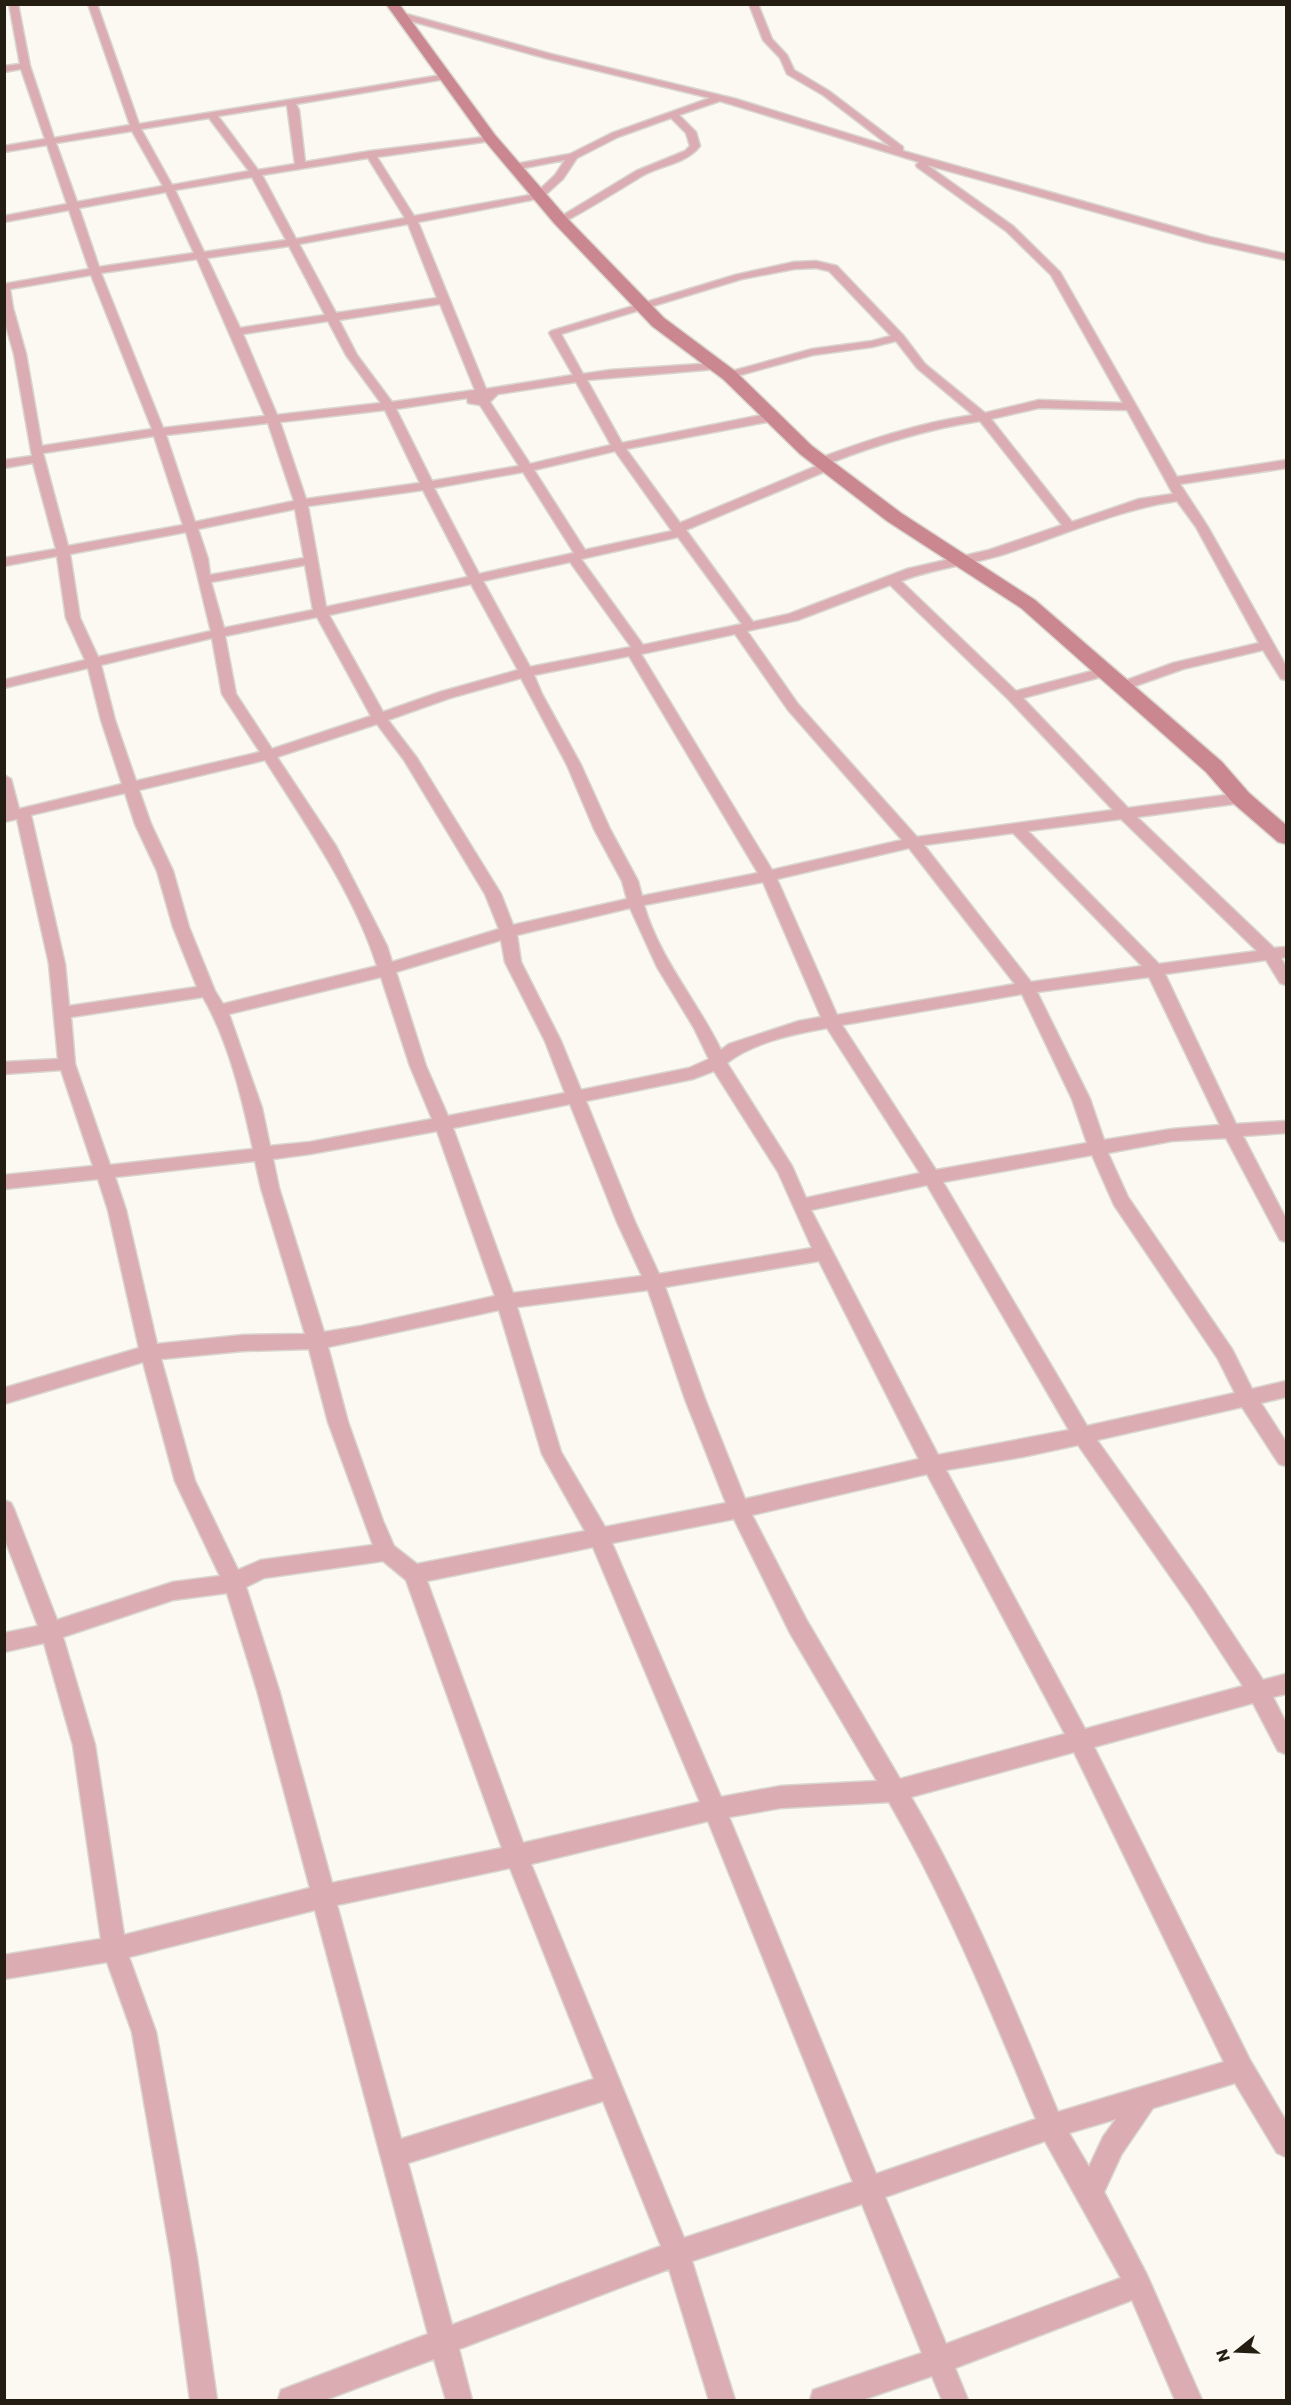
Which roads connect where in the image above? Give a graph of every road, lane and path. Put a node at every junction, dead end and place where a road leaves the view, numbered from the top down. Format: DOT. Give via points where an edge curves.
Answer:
graph roads {
  1 [pos="13,4"];
  2 [pos="92,4"];
  3 [pos="753,4"];
  4 [pos="395,10"];
  5 [pos="25,66"];
  6 [pos="4,69"];
  7 [pos="445,76"];
  8 [pos="719,98"];
  9 [pos="290,101"];
  10 [pos="211,114"];
  11 [pos="673,115"];
  12 [pos="135,128"];
  13 [pos="490,138"];
  14 [pos="53,141"];
  15 [pos="4,149"];
  16 [pos="370,154"];
  17 [pos="573,156"];
  18 [pos="910,157"];
  19 [pos="300,165"];
  20 [pos="514,167"];
  21 [pos="255,172"];
  22 [pos="169,188"];
  23 [pos="538,196"];
  24 [pos="74,206"];
  25 [pos="4,219"];
  26 [pos="560,220"];
  27 [pos="412,221"];
  28 [pos="294,242"];
  29 [pos="200,257"];
  30 [pos="1287,258"];
  31 [pos="95,271"];
  32 [pos="5,287"];
  33 [pos="444,300"];
  34 [pos="642,307"];
  35 [pos="332,317"];
  36 [pos="236,332"];
  37 [pos="899,337"];
  38 [pos="722,370"];
  39 [pos="579,378"];
  40 [pos="487,395"];
  41 [pos="388,406"];
  42 [pos="1131,407"];
  43 [pos="772,417"];
  44 [pos="983,417"];
  45 [pos="272,419"];
  46 [pos="159,432"];
  47 [pos="618,447"];
  48 [pos="37,454"];
  49 [pos="4,464"];
  50 [pos="824,464"];
  51 [pos="1287,464"];
  52 [pos="527,468"];
  53 [pos="1173,481"];
  54 [pos="427,486"];
  55 [pos="1179,497"];
  56 [pos="301,504"];
  57 [pos="190,527"];
  58 [pos="1071,527"];
  59 [pos="679,531"];
  60 [pos="63,551"];
  61 [pos="577,556"];
  62 [pos="312,560"];
  63 [pos="964,561"];
  64 [pos="4,562"];
  65 [pos="475,578"];
  66 [pos="891,579"];
  67 [pos="203,580"];
  68 [pos="320,612"];
  69 [pos="745,629"];
  70 [pos="218,633"];
  71 [pos="1266,645"];
  72 [pos="637,651"];
  73 [pos="93,662"];
  74 [pos="1107,671"];
  75 [pos="526,672"];
  76 [pos="1287,676"];
  77 [pos="4,684"];
  78 [pos="1124,686"];
  79 [pos="1013,696"];
  80 [pos="379,717"];
  81 [pos="270,755"];
  82 [pos="4,779"];
  83 [pos="131,789"];
  84 [pos="1241,798"];
  85 [pos="1124,813"];
  86 [pos="14,815"];
  87 [pos="1017,829"];
  88 [pos="1287,837"];
  89 [pos="913,842"];
  90 [pos="768,876"];
  91 [pos="635,902"];
  92 [pos="508,932"];
  93 [pos="1278,953"];
  94 [pos="1154,969"];
  95 [pos="386,970"];
  96 [pos="1287,979"];
  97 [pos="1027,988"];
  98 [pos="207,991"];
  99 [pos="219,1011"];
  100 [pos="62,1013"];
  101 [pos="832,1023"];
  102 [pos="718,1062"];
  103 [pos="67,1064"];
  104 [pos="4,1068"];
  105 [pos="575,1098"];
  106 [pos="442,1123"];
  107 [pos="1287,1127"];
  108 [pos="1231,1131"];
  109 [pos="1098,1149"];
  110 [pos="264,1154"];
  111 [pos="106,1173"];
  112 [pos="932,1177"];
  113 [pos="4,1182"];
  114 [pos="800,1206"];
  115 [pos="1287,1235"];
  116 [pos="824,1253"];
  117 [pos="654,1282"];
  118 [pos="506,1301"];
  119 [pos="317,1341"];
  120 [pos="150,1352"];
  121 [pos="1287,1389"];
  122 [pos="4,1396"];
  123 [pos="1247,1398"];
  124 [pos="1083,1436"];
  125 [pos="1287,1458"];
  126 [pos="932,1464"];
  127 [pos="4,1509"];
  128 [pos="739,1509"];
  129 [pos="600,1538"];
  130 [pos="386,1552"];
  131 [pos="414,1574"];
  132 [pos="234,1583"];
  133 [pos="51,1632"];
  134 [pos="4,1643"];
  135 [pos="1287,1684"];
  136 [pos="1258,1691"];
  137 [pos="1080,1741"];
  138 [pos="1287,1744"];
  139 [pos="896,1791"];
  140 [pos="715,1809"];
  141 [pos="516,1856"];
  142 [pos="324,1896"];
  143 [pos="114,1949"];
  144 [pos="4,1967"];
  145 [pos="1241,2069"];
  146 [pos="608,2087"];
  147 [pos="1145,2097"];
  148 [pos="1051,2126"];
  149 [pos="1286,2142"];
  150 [pos="392,2155"];
  151 [pos="870,2189"];
  152 [pos="1090,2193"];
  153 [pos="677,2253"];
  154 [pos="1138,2284"];
  155 [pos="443,2341"];
  156 [pos="940,2361"];
  157 [pos="203,2400"];
  158 [pos="291,2400"];
  159 [pos="459,2400"];
  160 [pos="722,2400"];
  161 [pos="823,2400"];
  162 [pos="955,2400"];
  163 [pos="1189,2400"];
  1 -- 5 [label="street"];
  2 -- 12 [label="street"];
  3 -- 18 [label="street" via="768,40 784,57 790,72 826,93"];
  4 -- 7 [label="street"];
  4 -- 8 [label="street" via="548,56"];
  5 -- 6 [label="street"];
  5 -- 14 [label="street"];
  7 -- 9 [label="street"];
  7 -- 13 [label="street"];
  8 -- 11 [label="street"];
  8 -- 18 [label="street"];
  9 -- 10 [label="street"];
  9 -- 19 [label="street"];
  10 -- 12 [label="street"];
  10 -- 21 [label="street"];
  11 -- 17 [label="street" via="615,135"];
  11 -- 26 [label="street" via="694,138 695,146 689,153 640,173"];
  12 -- 14 [label="street"];
  12 -- 22 [label="street"];
  13 -- 16 [label="street"];
  13 -- 20 [label="street"];
  14 -- 15 [label="street"];
  14 -- 24 [label="street"];
  16 -- 19 [label="street"];
  16 -- 27 [label="street"];
  17 -- 20 [label="street"];
  17 -- 23 [label="street" via="559,177"];
  18 -- 30 [label="street" via="1208,240"];
  18 -- 42 [label="street" via="975,201 1035,249 1056,274"];
  19 -- 21 [label="street"];
  20 -- 23 [label="street"];
  21 -- 22 [label="street"];
  21 -- 28 [label="street"];
  22 -- 24 [label="street"];
  22 -- 29 [label="street"];
  23 -- 26 [label="street"];
  23 -- 27 [label="street"];
  24 -- 25 [label="street"];
  24 -- 31 [label="street"];
  26 -- 34 [label="street"];
  27 -- 28 [label="street"];
  27 -- 33 [label="street"];
  28 -- 29 [label="street"];
  28 -- 35 [label="street"];
  29 -- 31 [label="street"];
  29 -- 36 [label="street"];
  31 -- 32 [label="street"];
  31 -- 46 [label="street"];
  32 -- 48 [label="street"];
  33 -- 35 [label="street"];
  33 -- 40 [label="street"];
  34 -- 37 [label="street" via="706,285 793,265 817,264 832,268"];
  34 -- 38 [label="street"];
  34 -- 39 [label="street" via="555,333"];
  35 -- 36 [label="street"];
  35 -- 41 [label="street" via="352,355"];
  36 -- 45 [label="street"];
  37 -- 38 [label="street"];
  37 -- 44 [label="street" via="921,366"];
  38 -- 39 [label="street" via="632,370"];
  38 -- 43 [label="street"];
  39 -- 40 [label="street"];
  39 -- 47 [label="street"];
  40 -- 41 [label="street"];
  40 -- 52 [label="street"];
  41 -- 45 [label="street"];
  41 -- 54 [label="street"];
  42 -- 44 [label="street" via="1039,404"];
  42 -- 53 [label="street"];
  43 -- 47 [label="street"];
  43 -- 50 [label="street"];
  44 -- 50 [label="street" via="941,423 880,440"];
  44 -- 58 [label="street"];
  45 -- 46 [label="street"];
  45 -- 56 [label="street"];
  46 -- 48 [label="street"];
  46 -- 57 [label="street"];
  47 -- 52 [label="street"];
  47 -- 59 [label="street"];
  48 -- 49 [label="street"];
  48 -- 60 [label="street"];
  50 -- 59 [label="street"];
  50 -- 63 [label="street" via="894,517"];
  51 -- 53 [label="street"];
  52 -- 54 [label="street"];
  52 -- 61 [label="street"];
  53 -- 55 [label="street"];
  54 -- 56 [label="street"];
  54 -- 65 [label="street"];
  55 -- 58 [label="street" via="1143,502"];
  55 -- 71 [label="street" via="1195,516"];
  56 -- 57 [label="street"];
  56 -- 62 [label="street"];
  57 -- 60 [label="street"];
  57 -- 67 [label="street" via="201,559"];
  58 -- 63 [label="street"];
  59 -- 61 [label="street"];
  59 -- 69 [label="street"];
  60 -- 64 [label="street"];
  60 -- 73 [label="street" via="74,618"];
  61 -- 65 [label="street"];
  61 -- 72 [label="street"];
  62 -- 67 [label="street"];
  62 -- 68 [label="street"];
  63 -- 66 [label="street"];
  63 -- 74 [label="street" via="1028,604"];
  65 -- 68 [label="street"];
  65 -- 75 [label="street"];
  66 -- 69 [label="street" via="833,603"];
  66 -- 79 [label="street"];
  67 -- 70 [label="street"];
  68 -- 70 [label="street"];
  68 -- 80 [label="street"];
  69 -- 72 [label="street"];
  69 -- 89 [label="street" via="793,707"];
  70 -- 73 [label="street"];
  70 -- 81 [label="street" via="229,694"];
  71 -- 76 [label="street"];
  71 -- 78 [label="street" via="1178,666"];
  72 -- 75 [label="street"];
  72 -- 90 [label="street"];
  73 -- 77 [label="street"];
  73 -- 83 [label="street"];
  74 -- 78 [label="street"];
  74 -- 79 [label="street"];
  75 -- 80 [label="street"];
  75 -- 91 [label="street" via="630,880"];
  78 -- 84 [label="street" via="1214,767"];
  79 -- 85 [label="street"];
  80 -- 81 [label="street" via="351,730"];
  80 -- 92 [label="street" via="410,758 462,842 493,894"];
  81 -- 83 [label="street"];
  81 -- 95 [label="street" via="328,846 379,946"];
  82 -- 86 [label="street"];
  83 -- 86 [label="street"];
  83 -- 98 [label="street"];
  84 -- 85 [label="street"];
  84 -- 88 [label="street"];
  85 -- 87 [label="street"];
  85 -- 93 [label="street"];
  86 -- 100 [label="street" via="57,964"];
  87 -- 89 [label="street"];
  87 -- 94 [label="street"];
  89 -- 90 [label="street"];
  89 -- 97 [label="street"];
  90 -- 91 [label="street"];
  90 -- 101 [label="street"];
  91 -- 92 [label="street"];
  91 -- 102 [label="street" via="665,967 702,1027"];
  92 -- 95 [label="street"];
  92 -- 105 [label="street" via="513,962 554,1041"];
  93 -- 94 [label="street"];
  93 -- 96 [label="street"];
  94 -- 97 [label="street"];
  94 -- 108 [label="street"];
  95 -- 99 [label="street"];
  95 -- 106 [label="street"];
  97 -- 101 [label="street"];
  97 -- 109 [label="street" via="1081,1099"];
  98 -- 99 [label="street"];
  98 -- 100 [label="street"];
  99 -- 110 [label="street" via="253,1108"];
  100 -- 103 [label="street"];
  101 -- 102 [label="street" via="799,1027 735,1048"];
  101 -- 112 [label="street"];
  102 -- 105 [label="street" via="693,1073"];
  102 -- 114 [label="street" via="786,1171"];
  103 -- 104 [label="street"];
  103 -- 111 [label="street"];
  105 -- 106 [label="street"];
  105 -- 117 [label="street"];
  106 -- 110 [label="street"];
  106 -- 118 [label="street"];
  107 -- 108 [label="street"];
  108 -- 109 [label="street" via="1172,1135"];
  108 -- 115 [label="street"];
  109 -- 112 [label="street"];
  109 -- 123 [label="street" via="1120,1200 1225,1354"];
  110 -- 111 [label="street"];
  110 -- 119 [label="street" via="270,1188"];
  111 -- 113 [label="street"];
  111 -- 120 [label="street"];
  112 -- 114 [label="street"];
  112 -- 124 [label="street"];
  114 -- 116 [label="street"];
  116 -- 117 [label="street"];
  116 -- 126 [label="street"];
  117 -- 118 [label="street"];
  117 -- 128 [label="street" via="694,1399"];
  118 -- 119 [label="street"];
  118 -- 129 [label="street" via="552,1454"];
  119 -- 120 [label="street"];
  119 -- 130 [label="street" via="338,1422"];
  120 -- 122 [label="street"];
  120 -- 132 [label="street" via="185,1481"];
  121 -- 123 [label="street"];
  123 -- 124 [label="street"];
  123 -- 125 [label="street"];
  124 -- 126 [label="street"];
  124 -- 136 [label="street"];
  126 -- 128 [label="street"];
  126 -- 137 [label="street"];
  127 -- 133 [label="street"];
  128 -- 129 [label="street"];
  128 -- 139 [label="street" via="798,1626"];
  129 -- 131 [label="street"];
  129 -- 140 [label="street"];
  130 -- 131 [label="street"];
  130 -- 132 [label="street" via="261,1569"];
  131 -- 141 [label="street"];
  132 -- 133 [label="street" via="172,1591"];
  132 -- 142 [label="street" via="268,1690"];
  133 -- 134 [label="street"];
  133 -- 143 [label="street" via="84,1745"];
  135 -- 136 [label="street"];
  136 -- 137 [label="street"];
  136 -- 138 [label="street"];
  137 -- 139 [label="street"];
  137 -- 145 [label="street"];
  139 -- 140 [label="street" via="782,1797"];
  139 -- 148 [label="street" via="946,1885"];
  140 -- 141 [label="street"];
  140 -- 151 [label="street"];
  141 -- 142 [label="street"];
  141 -- 146 [label="street"];
  142 -- 143 [label="street"];
  142 -- 150 [label="street"];
  143 -- 144 [label="street"];
  143 -- 157 [label="street" via="144,2032 184,2258"];
  145 -- 147 [label="street"];
  145 -- 149 [label="street"];
  146 -- 150 [label="street"];
  146 -- 153 [label="street"];
  147 -- 148 [label="street"];
  147 -- 152 [label="street" via="1112,2146"];
  148 -- 151 [label="street"];
  148 -- 152 [label="street"];
  150 -- 155 [label="street"];
  151 -- 153 [label="street"];
  151 -- 156 [label="street"];
  152 -- 154 [label="street"];
  153 -- 155 [label="street"];
  153 -- 160 [label="street"];
  154 -- 156 [label="street"];
  154 -- 163 [label="street"];
  155 -- 158 [label="street"];
  155 -- 159 [label="street"];
  156 -- 161 [label="street"];
  156 -- 162 [label="street"];
}
